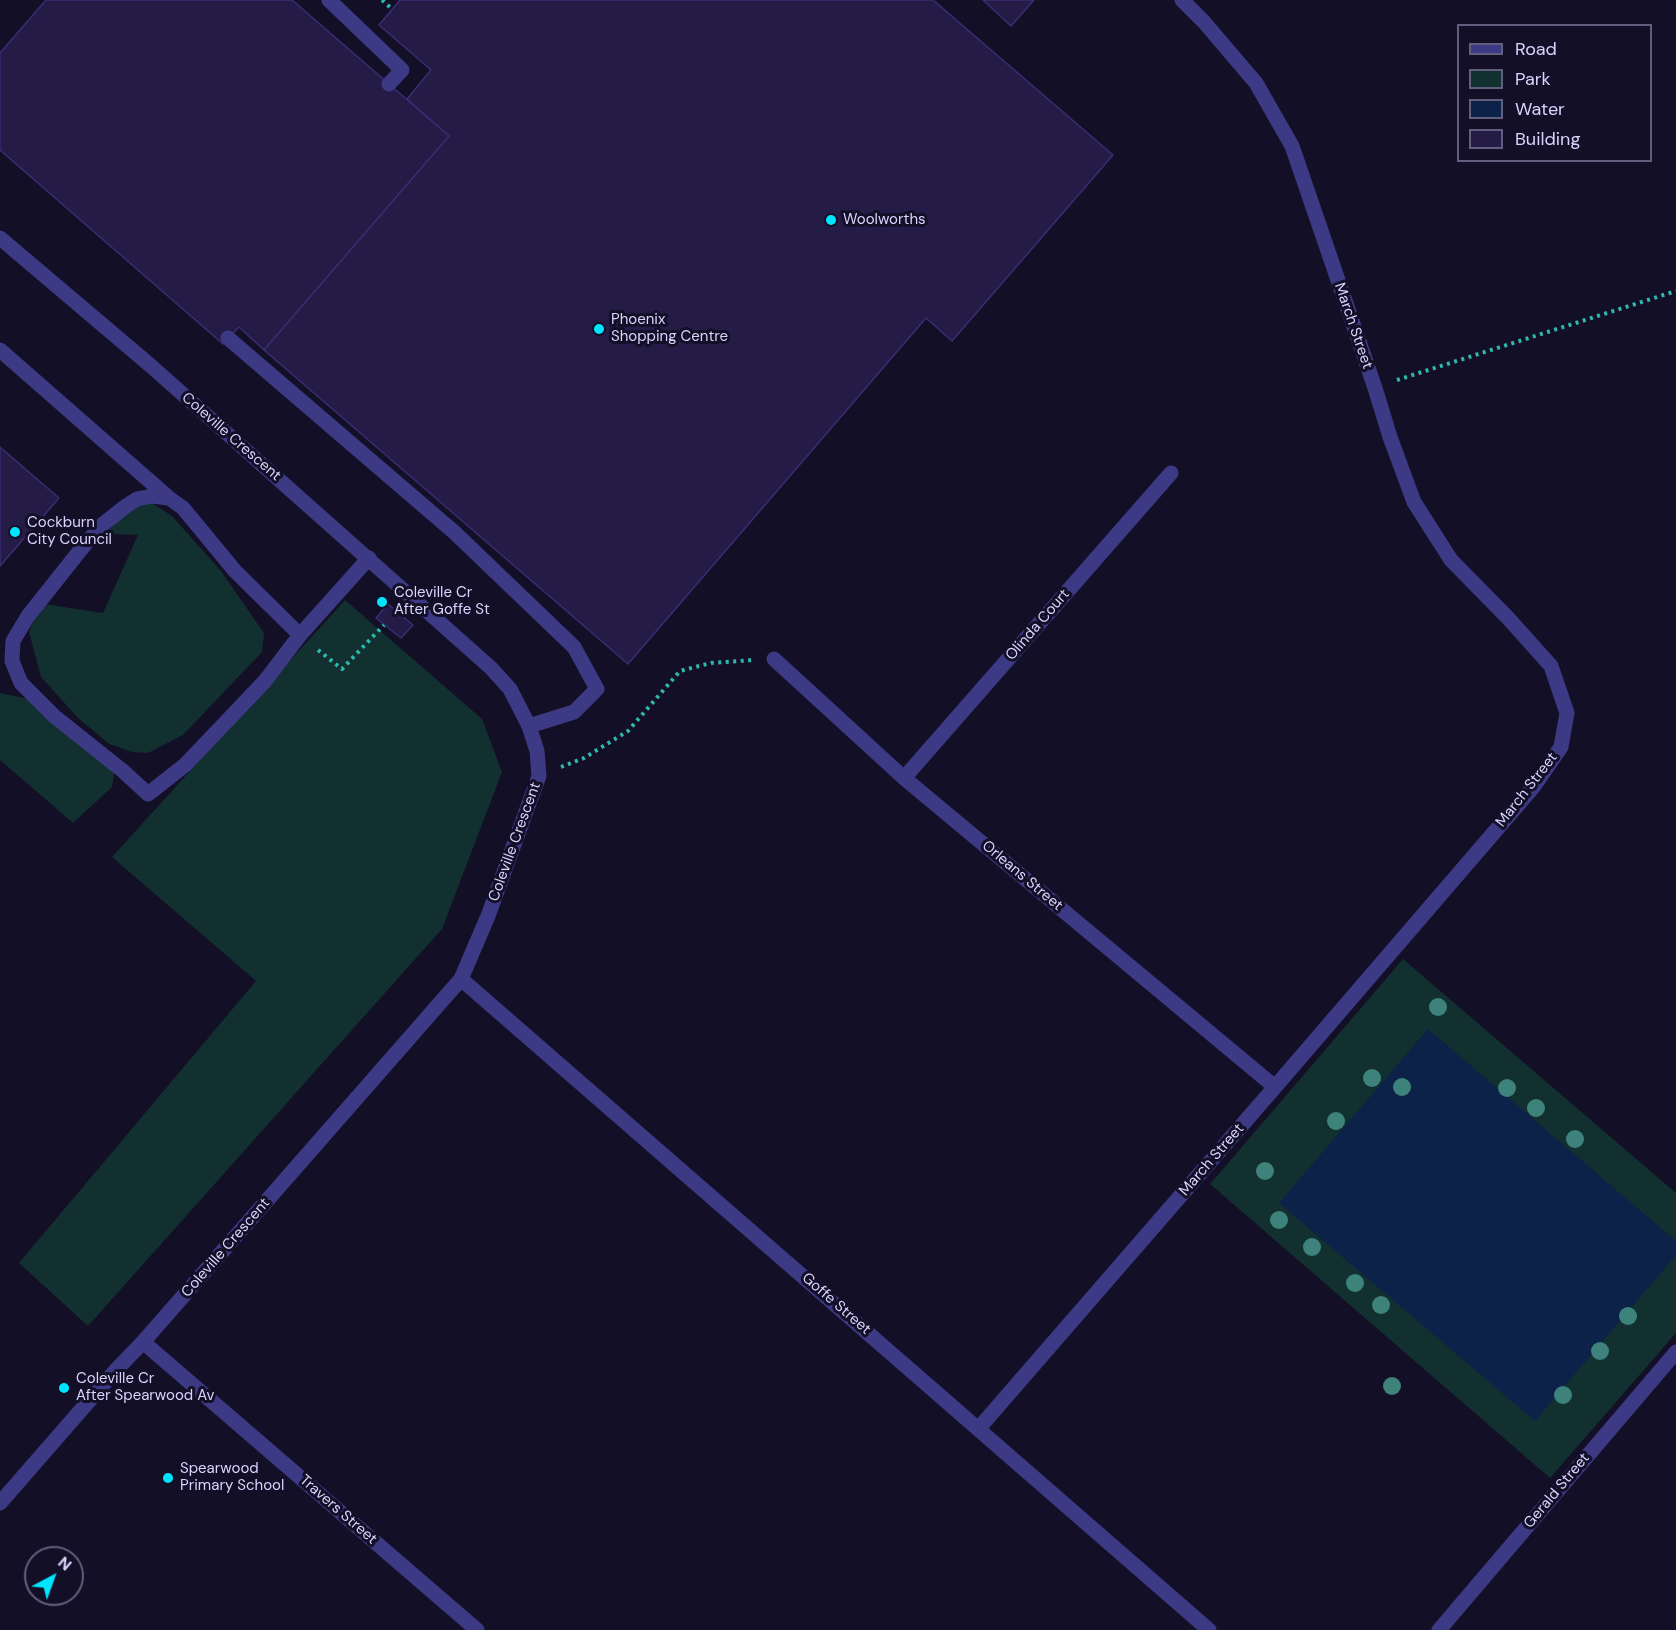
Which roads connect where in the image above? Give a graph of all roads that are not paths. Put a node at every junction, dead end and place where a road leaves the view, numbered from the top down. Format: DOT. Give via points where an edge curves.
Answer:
graph roads {
  1 [pos="329,0"];
  2 [pos="1182,0"];
  3 [pos="389,84"];
  4 [pos="0,238"];
  5 [pos="228,338"];
  6 [pos="0,350"];
  7 [pos="1171,473"];
  8 [pos="169,498"];
  9 [pos="369,558"];
  10 [pos="300,635"];
  11 [pos="774,659"];
  12 [pos="530,726"];
  13 [pos="904,778"];
  14 [pos="461,979"];
  15 [pos="1275,1087"];
  16 [pos="143,1342"];
  17 [pos="1676,1352"];
  18 [pos="979,1428"];
  19 [pos="0,1503"];
  20 [pos="477,1630"];
  21 [pos="1209,1630"];
  22 [pos="1439,1630"];
  1 -- 3 [label="street" via="402,70"];
  2 -- 15 [label="street, March Street" via="1256,83 1292,146 1414,502 1451,560 1551,666 1567,713 1561,747 1534,786"];
  4 -- 9 [label="street, Coleville Crescent"];
  5 -- 12 [label="street" via="454,532 573,647 597,689 574,712"];
  6 -- 8 [label="street"];
  7 -- 13 [label="street, Olinda Court"];
  8 -- 10 [label="street" via="183,508 235,571"];
  8 -- 10 [label="street" via="137,499 102,525 86,543 13,640 12,661 21,684 148,794 185,765 265,681"];
  9 -- 10 [label="street"];
  9 -- 12 [label="street, Coleville Crescent" via="491,668 510,688"];
  11 -- 13 [label="street, Orleans Street"];
  12 -- 14 [label="street, Coleville Crescent" via="538,776"];
  13 -- 15 [label="street, Orleans Street"];
  14 -- 16 [label="street, Coleville Crescent"];
  14 -- 18 [label="street, Goffe Street"];
  15 -- 18 [label="street, March Street"];
  16 -- 19 [label="street, Coleville Crescent"];
  16 -- 20 [label="street, Travers Street"];
  17 -- 22 [label="street, Gerald Street"];
  18 -- 21 [label="street, Goffe Street"];
}
